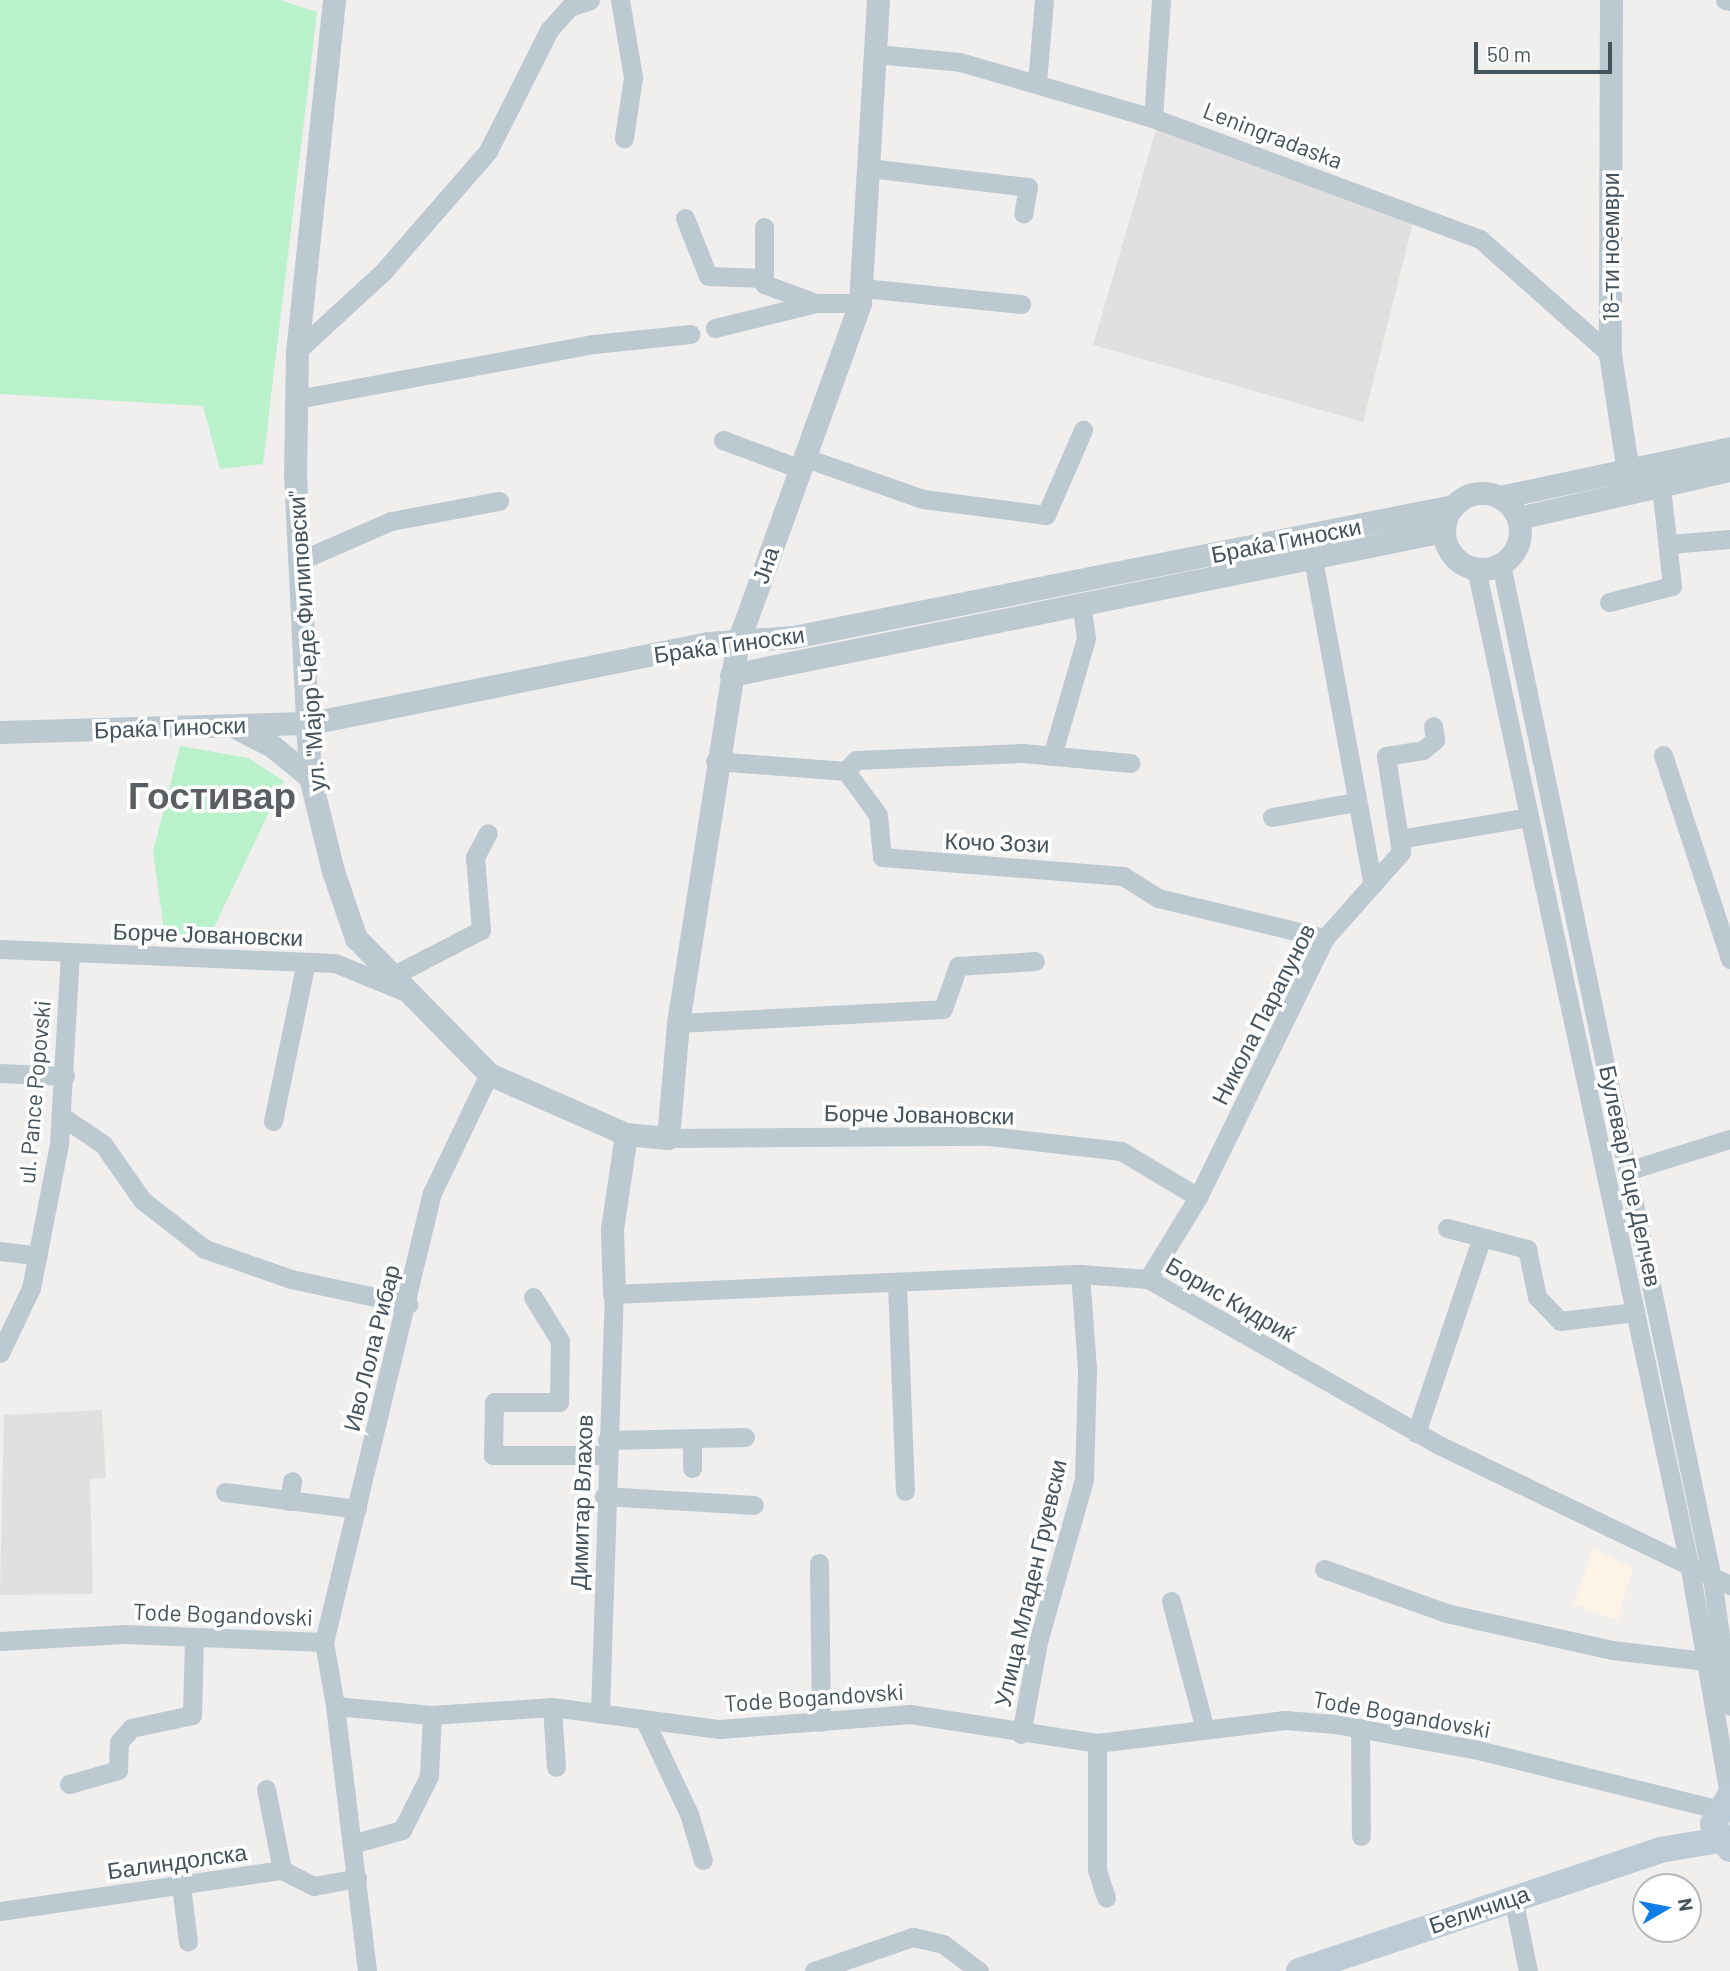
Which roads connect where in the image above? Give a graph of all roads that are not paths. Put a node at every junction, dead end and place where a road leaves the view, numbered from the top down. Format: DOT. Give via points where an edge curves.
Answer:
graph roads {
  1 [pos="334,0"];
  2 [pos="590,0"];
  3 [pos="620,0"];
  4 [pos="878,0"];
  5 [pos="1044,0"];
  6 [pos="1161,0"];
  7 [pos="1611,0"];
  8 [pos="553,8"];
  9 [pos="876,54"];
  10 [pos="1038,83"];
  11 [pos="1153,118"];
  12 [pos="624,138"];
  13 [pos="869,169"];
  14 [pos="1023,214"];
  15 [pos="685,218"];
  16 [pos="764,228"];
  17 [pos="764,278"];
  18 [pos="861,295"];
  19 [pos="816,303"];
  20 [pos="1021,304"];
  21 [pos="715,328"];
  22 [pos="690,334"];
  23 [pos="298,351"];
  24 [pos="1609,354"];
  25 [pos="297,399"];
  26 [pos="1083,430"];
  27 [pos="723,440"];
  28 [pos="1730,448"];
  29 [pos="801,462"];
  30 [pos="1730,470"];
  31 [pos="1630,481"];
  32 [pos="1661,486"];
  33 [pos="1500,497"];
  34 [pos="499,501"];
  35 [pos="1453,506"];
  36 [pos="1518,519"];
  37 [pos="1444,531"];
  38 [pos="1730,539"];
  39 [pos="1670,544"];
  40 [pos="1313,559"];
  41 [pos="299,561"];
  42 [pos="1501,564"];
  43 [pos="1476,568"];
  44 [pos="1609,602"];
  45 [pos="1081,603"];
  46 [pos="737,645"];
  47 [pos="731,675"];
  48 [pos="311,723"];
  49 [pos="230,725"];
  50 [pos="1433,726"];
  51 [pos="0,732"];
  52 [pos="1664,755"];
  53 [pos="1052,756"];
  54 [pos="715,761"];
  55 [pos="1131,763"];
  56 [pos="846,771"];
  57 [pos="310,777"];
  58 [pos="1355,802"];
  59 [pos="1272,817"];
  60 [pos="1529,817"];
  61 [pos="488,833"];
  62 [pos="1399,838"];
  63 [pos="1373,884"];
  64 [pos="356,938"];
  65 [pos="1325,938"];
  66 [pos="0,949"];
  67 [pos="70,954"];
  68 [pos="1730,959"];
  69 [pos="1034,961"];
  70 [pos="306,962"];
  71 [pos="335,963"];
  72 [pos="400,984"];
  73 [pos="678,1023"];
  74 [pos="0,1073"];
  75 [pos="489,1074"];
  76 [pos="65,1076"];
  77 [pos="61,1116"];
  78 [pos="273,1121"];
  79 [pos="626,1134"];
  80 [pos="668,1139"];
  81 [pos="1730,1139"];
  82 [pos="1627,1171"];
  83 [pos="1198,1197"];
  84 [pos="1447,1228"];
  85 [pos="1481,1240"];
  86 [pos="0,1251"];
  87 [pos="38,1256"];
  88 [pos="1080,1274"];
  89 [pos="1148,1279"];
  90 [pos="897,1284"];
  91 [pos="614,1294"];
  92 [pos="533,1297"];
  93 [pos="408,1304"];
  94 [pos="1635,1312"];
  95 [pos="0,1353"];
  96 [pos="1416,1433"];
  97 [pos="745,1437"];
  98 [pos="692,1439"];
  99 [pos="607,1448"];
  100 [pos="692,1468"];
  101 [pos="292,1481"];
  102 [pos="905,1491"];
  103 [pos="225,1492"];
  104 [pos="604,1496"];
  105 [pos="289,1501"];
  106 [pos="754,1505"];
  107 [pos="357,1509"];
  108 [pos="819,1563"];
  109 [pos="1324,1569"];
  110 [pos="1690,1569"];
  111 [pos="1721,1581"];
  112 [pos="1171,1601"];
  113 [pos="194,1637"];
  114 [pos="0,1640"];
  115 [pos="324,1642"];
  116 [pos="1706,1661"];
  117 [pos="335,1706"];
  118 [pos="1730,1706"];
  119 [pos="552,1707"];
  120 [pos="600,1712"];
  121 [pos="432,1716"];
  122 [pos="821,1722"];
  123 [pos="646,1723"];
  124 [pos="1360,1728"];
  125 [pos="1205,1730"];
  126 [pos="1021,1734"];
  127 [pos="1097,1743"];
  128 [pos="556,1767"];
  129 [pos="69,1784"];
  130 [pos="266,1789"];
  131 [pos="1723,1819"];
  132 [pos="1361,1836"];
  133 [pos="352,1844"];
  134 [pos="703,1860"];
  135 [pos="282,1870"];
  136 [pos="357,1878"];
  137 [pos="181,1885"];
  138 [pos="1106,1898"];
  139 [pos="1513,1898"];
  140 [pos="0,1911"];
  141 [pos="188,1942"];
  142 [pos="367,1971"];
  143 [pos="814,1971"];
  144 [pos="979,1971"];
  145 [pos="1299,1971"];
  146 [pos="1528,1971"];
  1 -- 23 [label="street, ул. \"Мајор Чеде Филиповски\""];
  2 -- 8 [label="street"];
  3 -- 12 [label="street" via="633,77"];
  4 -- 9 [label="street, Јна"];
  5 -- 10 [label="street"];
  6 -- 11 [label="street"];
  7 -- 24 [label="street, 18-ти ноември"];
  8 -- 23 [label="street" via="488,151 383,272"];
  9 -- 10 [label="street, Leningradaska" via="960,62"];
  9 -- 13 [label="street, Јна"];
  10 -- 11 [label="street, Leningradaska"];
  11 -- 24 [label="street, Leningradaska" via="1480,239"];
  13 -- 14 [label="street" via="1028,187"];
  13 -- 18 [label="street, Јна"];
  15 -- 17 [label="street" via="708,276"];
  16 -- 17 [label="street"];
  17 -- 19 [label="street" via="764,284"];
  18 -- 19 [label="street"];
  18 -- 20 [label="street"];
  18 -- 29 [label="street, Јна"];
  19 -- 21 [label="street"];
  22 -- 25 [label="street" via="594,344"];
  23 -- 25 [label="street, ул. \"Мајор Чеде Филиповски\""];
  24 -- 31 [label="street, 18-ти ноември"];
  25 -- 41 [label="street, ул. \"Мајор Чеде Филиповски\""];
  26 -- 29 [label="street" via="1046,515 923,499"];
  27 -- 29 [label="street"];
  28 -- 31 [label="street, Браќа Гиноски"];
  29 -- 46 [label="street, Јна"];
  30 -- 32 [label="street, Браќа Гиноски"];
  31 -- 32 [label="street, Браќа Гиноски"];
  31 -- 33 [label="street, Браќа Гиноски"];
  31 -- 36 [label="street, Браќа Гиноски"];
  32 -- 39 [label="street"];
  33 -- 35 [label="street, Браќа Гиноски" via="1475,493"];
  33 -- 36 [label="street"];
  34 -- 41 [label="street" via="391,521"];
  35 -- 37 [label="street"];
  35 -- 46 [label="street, Браќа Гиноски"];
  36 -- 42 [label="street" via="1518,544"];
  37 -- 40 [label="street, Браќа Гиноски"];
  37 -- 43 [label="street" via="1453,556"];
  38 -- 39 [label="street"];
  39 -- 44 [label="street" via="1672,586"];
  40 -- 45 [label="street, Браќа Гиноски"];
  40 -- 58 [label="street"];
  41 -- 48 [label="street, ул. \"Мајор Чеде Филиповски\""];
  42 -- 43 [label="street"];
  42 -- 82 [label="street, Булевар Гоце Делчев"];
  43 -- 60 [label="street, Булевар Гоце Делчев"];
  45 -- 47 [label="street, Браќа Гиноски"];
  45 -- 53 [label="street" via="1086,638"];
  46 -- 47 [label="street, Јна"];
  46 -- 48 [label="street, Браќа Гиноски" via="708,643"];
  47 -- 54 [label="street, Јна"];
  48 -- 49 [label="street, Браќа Гиноски"];
  48 -- 57 [label="street, ул. \"Мајор Чеде Филиповски\""];
  49 -- 51 [label="street, Браќа Гиноски"];
  49 -- 57 [label="street" via="272,746"];
  50 -- 62 [label="street" via="1435,740 1423,750 1386,756"];
  52 -- 68 [label="street"];
  53 -- 55 [label="street"];
  53 -- 56 [label="street" via="856,760"];
  54 -- 56 [label="street"];
  54 -- 73 [label="street, Јна"];
  56 -- 65 [label="street, Кочо Зози" via="878,815 882,857 954,867 1040,867 1123,876 1158,898"];
  57 -- 64 [label="street, ул. \"Мајор Чеде Филиповски\""];
  58 -- 59 [label="street"];
  58 -- 63 [label="street"];
  60 -- 62 [label="street"];
  60 -- 94 [label="street, Булевар Гоце Делчев"];
  61 -- 72 [label="street" via="475,857 481,930"];
  62 -- 63 [label="street, Никола Парапунов" via="1401,852"];
  63 -- 65 [label="street, Никола Парапунов"];
  64 -- 71 [label="street"];
  64 -- 72 [label="street, ул. \"Мајор Чеде Филиповски\""];
  65 -- 83 [label="street, Никола Парапунов"];
  66 -- 67 [label="street, Борче Јовановски"];
  67 -- 70 [label="street, Борче Јовановски"];
  67 -- 76 [label="street, ul. Pance Popovski"];
  69 -- 73 [label="street" via="958,966 943,1009"];
  70 -- 71 [label="street, Борче Јовановски"];
  70 -- 78 [label="street"];
  71 -- 72 [label="street, Борче Јовановски"];
  72 -- 75 [label="street, ул. \"Мајор Чеде Филиповски\""];
  73 -- 80 [label="street, Јна"];
  74 -- 76 [label="street"];
  75 -- 79 [label="street, ул. \"Мајор Чеде Филиповски\""];
  75 -- 93 [label="street, Иво Лола Рибар" via="432,1193"];
  76 -- 77 [label="street, ul. Pance Popovski"];
  77 -- 87 [label="street, ul. Pance Popovski"];
  77 -- 93 [label="street" via="103,1144 142,1200 205,1249 290,1279"];
  79 -- 80 [label="street, ул. \"Мајор Чеде Филиповски\""];
  79 -- 91 [label="street" via="612,1228"];
  80 -- 83 [label="street, Борче Јовановски" via="989,1136 1121,1151"];
  81 -- 82 [label="street"];
  82 -- 111 [label="street, Булевар Гоце Делчев"];
  83 -- 89 [label="street, Никола Парапунов"];
  84 -- 85 [label="street"];
  85 -- 94 [label="street" via="1527,1249 1538,1297 1560,1321"];
  85 -- 96 [label="street"];
  86 -- 87 [label="street"];
  87 -- 95 [label="street, ul. Pance Popovski" via="32,1289"];
  88 -- 89 [label="street, Борис Кидриќ"];
  88 -- 90 [label="street, Борис Кидриќ"];
  88 -- 126 [label="street, Улица Младен Груевски" via="1087,1369 1084,1479 1038,1642"];
  89 -- 96 [label="street, Борис Кидриќ"];
  90 -- 91 [label="street, Борис Кидриќ"];
  90 -- 102 [label="street"];
  91 -- 99 [label="street, Димитар Влахов"];
  92 -- 99 [label="street" via="560,1341 559,1402 494,1402 494,1455"];
  93 -- 107 [label="street, Иво Лола Рибар"];
  94 -- 110 [label="street, Булевар Гоце Делчев"];
  96 -- 110 [label="street, Борис Кидриќ"];
  97 -- 98 [label="street"];
  98 -- 99 [label="street"];
  98 -- 100 [label="street"];
  99 -- 104 [label="street, Димитар Влахов"];
  101 -- 105 [label="street"];
  103 -- 105 [label="street"];
  104 -- 106 [label="street"];
  104 -- 120 [label="street, Димитар Влахов"];
  105 -- 107 [label="street"];
  107 -- 115 [label="street, Иво Лола Рибар"];
  108 -- 122 [label="street"];
  109 -- 116 [label="street" via="1446,1613 1612,1650"];
  110 -- 111 [label="street, Борис Кидриќ"];
  110 -- 116 [label="street, Булевар Гоце Делчев"];
  111 -- 118 [label="street, Булевар Гоце Делчев"];
  112 -- 125 [label="street"];
  113 -- 114 [label="street, Tode Bogandovski"];
  113 -- 115 [label="street, Tode Bogandovski"];
  113 -- 129 [label="street" via="192,1715 131,1728 119,1742 118,1770"];
  115 -- 117 [label="street, Tode Bogandovski"];
  116 -- 131 [label="street, Булевар Гоце Делчев"];
  117 -- 121 [label="street, Tode Bogandovski"];
  117 -- 133 [label="street"];
  119 -- 120 [label="street, Tode Bogandovski"];
  119 -- 121 [label="street, Tode Bogandovski"];
  119 -- 128 [label="street"];
  120 -- 123 [label="street, Tode Bogandovski"];
  121 -- 133 [label="street" via="429,1776 402,1830"];
  122 -- 123 [label="street, Tode Bogandovski" via="720,1729"];
  122 -- 126 [label="street, Tode Bogandovski" via="910,1714"];
  123 -- 134 [label="street" via="689,1814"];
  124 -- 125 [label="street, Tode Bogandovski" via="1285,1720"];
  124 -- 131 [label="street, Tode Bogandovski" via="1478,1750"];
  124 -- 132 [label="street"];
  125 -- 127 [label="street, Tode Bogandovski"];
  126 -- 127 [label="street, Tode Bogandovski"];
  127 -- 138 [label="street" via="1097,1870"];
  130 -- 135 [label="street"];
  131 -- 139 [label="main road, Беличица" via="1660,1850"];
  133 -- 136 [label="street"];
  135 -- 136 [label="street, Балиндолска" via="314,1886"];
  135 -- 137 [label="street, Балиндолска"];
  136 -- 142 [label="street"];
  137 -- 140 [label="street, Балиндолска"];
  137 -- 141 [label="street"];
  139 -- 145 [label="main road, Беличица"];
  139 -- 146 [label="street"];
  143 -- 144 [label="street" via="913,1937 943,1944"];
}
